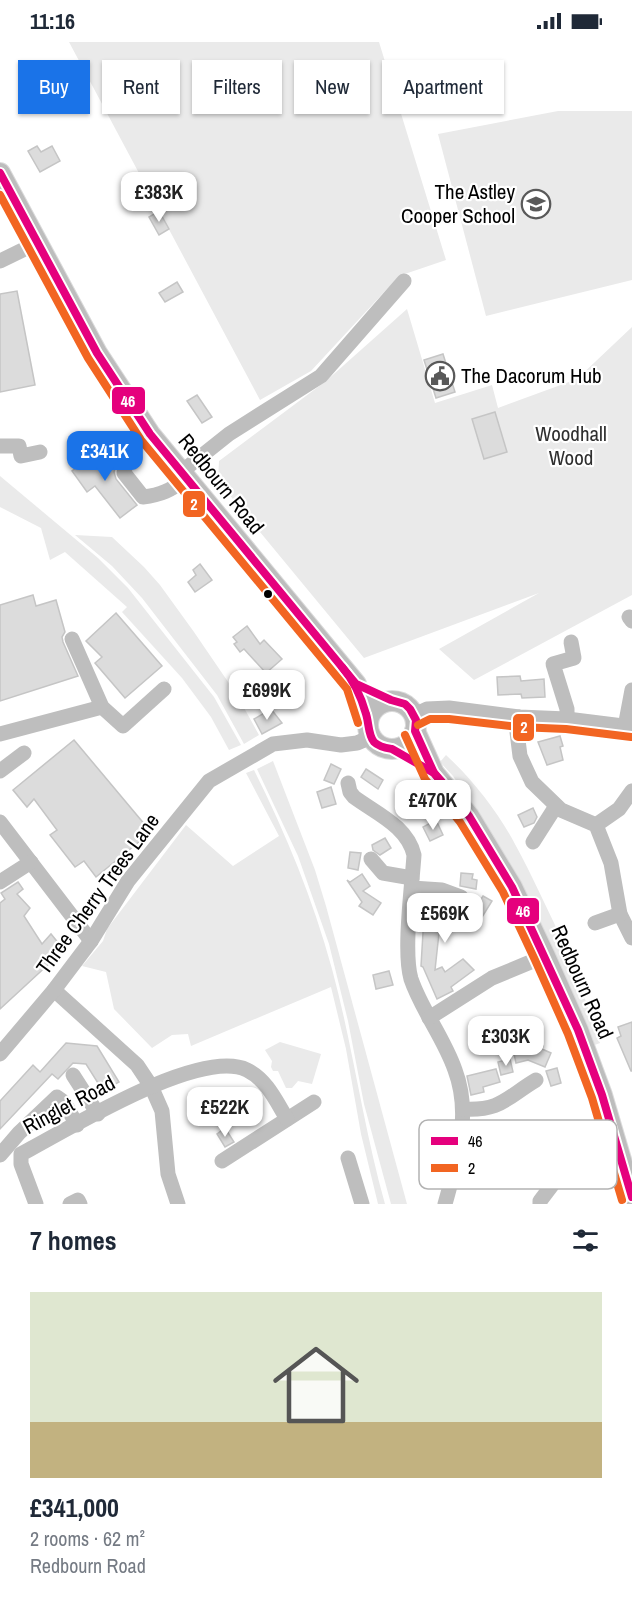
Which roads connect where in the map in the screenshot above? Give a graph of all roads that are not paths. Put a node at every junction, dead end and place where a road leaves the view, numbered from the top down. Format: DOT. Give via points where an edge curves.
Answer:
graph roads {
  1 [pos="0,173"];
  2 [pos="37,243"];
  3 [pos="0,261"];
  4 [pos="404,281"];
  5 [pos="150,434"];
  6 [pos="0,446"];
  7 [pos="40,452"];
  8 [pos="183,476"];
  9 [pos="72,639"];
  10 [pos="571,642"];
  11 [pos="356,684"];
  12 [pos="164,689"];
  13 [pos="632,690"];
  14 [pos="391,700"];
  15 [pos="102,706"];
  16 [pos="519,717"];
  17 [pos="567,719"];
  18 [pos="415,723"];
  19 [pos="628,727"];
  20 [pos="369,728"];
  21 [pos="0,734"];
  22 [pos="392,749"];
  23 [pos="24,753"];
  24 [pos="0,771"];
  25 [pos="434,773"];
  26 [pos="348,783"];
  27 [pos="632,791"];
  28 [pos="556,806"];
  29 [pos="0,822"];
  30 [pos="596,825"];
  31 [pos="533,842"];
  32 [pos="371,859"];
  33 [pos="31,862"];
  34 [pos="0,882"];
  35 [pos="412,883"];
  36 [pos="461,897"];
  37 [pos="620,914"];
  38 [pos="595,923"];
  39 [pos="632,938"];
  40 [pos="91,941"];
  41 [pos="545,956"];
  42 [pos="54,990"];
  43 [pos="429,1018"];
  44 [pos="0,1054"];
  45 [pos="73,1075"];
  46 [pos="536,1080"];
  47 [pos="151,1086"];
  48 [pos="314,1102"];
  49 [pos="463,1109"];
  50 [pos="98,1114"];
  51 [pos="286,1119"];
  52 [pos="462,1120"];
  53 [pos="609,1120"];
  54 [pos="77,1125"];
  55 [pos="617,1146"];
  56 [pos="0,1155"];
  57 [pos="348,1158"];
  58 [pos="0,1161"];
  59 [pos="222,1161"];
  60 [pos="21,1164"];
  61 [pos="449,1189"];
  62 [pos="549,1189"];
  63 [pos="632,1197"];
  64 [pos="36,1204"];
  65 [pos="70,1204"];
  66 [pos="80,1204"];
  67 [pos="177,1204"];
  68 [pos="362,1204"];
  69 [pos="445,1204"];
  70 [pos="540,1204"];
  1 -- 2 [label="main road, Redbourn Road"];
  2 -- 3 [label="street"];
  2 -- 5 [label="main road, Redbourn Road" via="96,353"];
  4 -- 8 [label="street" via="321,376 229,434"];
  5 -- 8 [label="main road, Redbourn Road"];
  5 -- 8 [label="street" via="128,453 124,473 143,497 172,490"];
  6 -- 7 [label="street" via="19,446 21,456"];
  8 -- 11 [label="main road, Redbourn Road"];
  9 -- 15 [label="street"];
  10 -- 17 [label="street" via="574,658 553,664"];
  11 -- 14 [label="main road, Redbourn Road"];
  11 -- 20 [label="main road, Redbourn Road"];
  12 -- 15 [label="street" via="123,726"];
  13 -- 19 [label="street"];
  14 -- 18 [label="main road" via="405,704"];
  14 -- 20 [label="main road" via="372,710"];
  15 -- 21 [label="street"];
  16 -- 17 [label="street"];
  16 -- 18 [label="street" via="427,709"];
  16 -- 28 [label="street" via="520,756 532,782"];
  17 -- 19 [label="street"];
  18 -- 22 [label="main road" via="407,744"];
  18 -- 25 [label="main road, Redbourn Road"];
  20 -- 22 [label="main road" via="380,746"];
  20 -- 40 [label="street, Three Cherry Trees Lane" via="357,743 307,740 273,744 209,781 128,881"];
  22 -- 25 [label="main road, Redbourn Road"];
  23 -- 24 [label="street"];
  25 -- 41 [label="main road, Redbourn Road" via="484,838"];
  26 -- 35 [label="street" via="350,792 399,828 411,843"];
  27 -- 30 [label="street" via="619,809"];
  28 -- 30 [label="street"];
  28 -- 31 [label="street"];
  29 -- 33 [label="street"];
  30 -- 37 [label="street" via="611,863"];
  32 -- 35 [label="street" via="383,873"];
  33 -- 34 [label="street"];
  33 -- 40 [label="street"];
  35 -- 36 [label="street"];
  35 -- 43 [label="street" via="408,954 411,978"];
  37 -- 38 [label="street"];
  37 -- 39 [label="street"];
  40 -- 42 [label="street, Three Cherry Trees Lane"];
  41 -- 43 [label="street" via="492,978"];
  41 -- 53 [label="main road, Redbourn Road" via="579,1030"];
  42 -- 44 [label="street, Three Cherry Trees Lane"];
  42 -- 47 [label="street" via="137,1065"];
  43 -- 49 [label="street" via="456,1070"];
  45 -- 50 [label="street"];
  46 -- 49 [label="street" via="500,1105"];
  47 -- 50 [label="street, Ringlet Road"];
  47 -- 51 [label="street, Ringlet Road" via="203,1068 246,1069 264,1082"];
  47 -- 67 [label="street" via="162,1111 168,1174"];
  48 -- 51 [label="street"];
  49 -- 52 [label="street"];
  50 -- 54 [label="street, Ringlet Road"];
  51 -- 59 [label="street"];
  54 -- 56 [label="street" via="57,1097"];
  54 -- 60 [label="street, Ringlet Road" via="21,1154"];
  55 -- 63 [label="main road, Redbourn Road"];
  57 -- 68 [label="street"];
  58 -- 60 [label="street"];
  60 -- 64 [label="street, Ringlet Road"];
  61 -- 69 [label="street"];
  62 -- 70 [label="street"];
  65 -- 66 [label="street" via="78,1200"];
}
